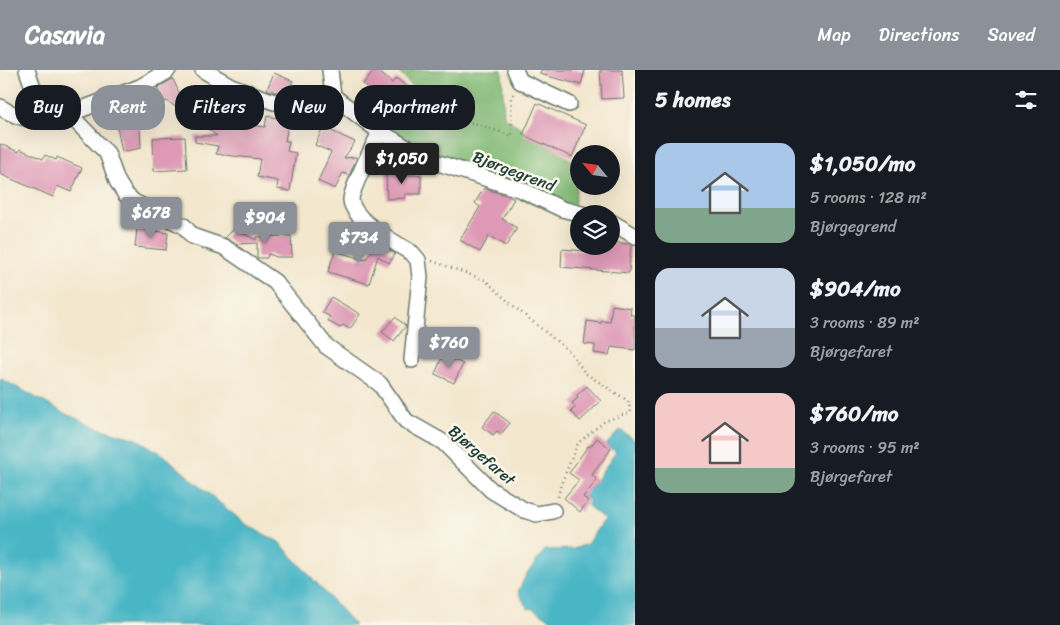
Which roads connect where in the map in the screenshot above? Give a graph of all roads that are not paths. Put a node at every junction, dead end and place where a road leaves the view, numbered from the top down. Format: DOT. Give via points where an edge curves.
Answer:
graph roads {
  1 [pos="27,70"];
  2 [pos="168,70"];
  3 [pos="203,70"];
  4 [pos="330,70"];
  5 [pos="517,75"];
  6 [pos="32,85"];
  7 [pos="332,85"];
  8 [pos="274,102"];
  9 [pos="344,104"];
  10 [pos="569,104"];
  11 [pos="0,107"];
  12 [pos="81,110"];
  13 [pos="15,116"];
  14 [pos="81,126"];
  15 [pos="380,132"];
  16 [pos="570,211"];
  17 [pos="620,227"];
  18 [pos="635,236"];
  19 [pos="412,360"];
  20 [pos="553,510"];
  1 -- 6 [label="street"];
  2 -- 12 [label="street" via="140,87"];
  3 -- 8 [label="street" via="231,86"];
  4 -- 7 [label="street"];
  5 -- 10 [label="street"];
  9 -- 15 [label="street, Bjørgegrend"];
  11 -- 13 [label="street"];
  14 -- 20 [label="street, Bjørgefaret" via="107,153 117,181 134,202 184,226 192,236 224,247 274,282 326,346 380,384 406,421 443,442 491,490 524,510 537,514"];
  15 -- 16 [label="street, Bjørgegrend" via="426,159 522,190"];
  15 -- 19 [label="street" via="351,200 355,212 364,221 418,260 420,276"];
  17 -- 18 [label="street"];
}
